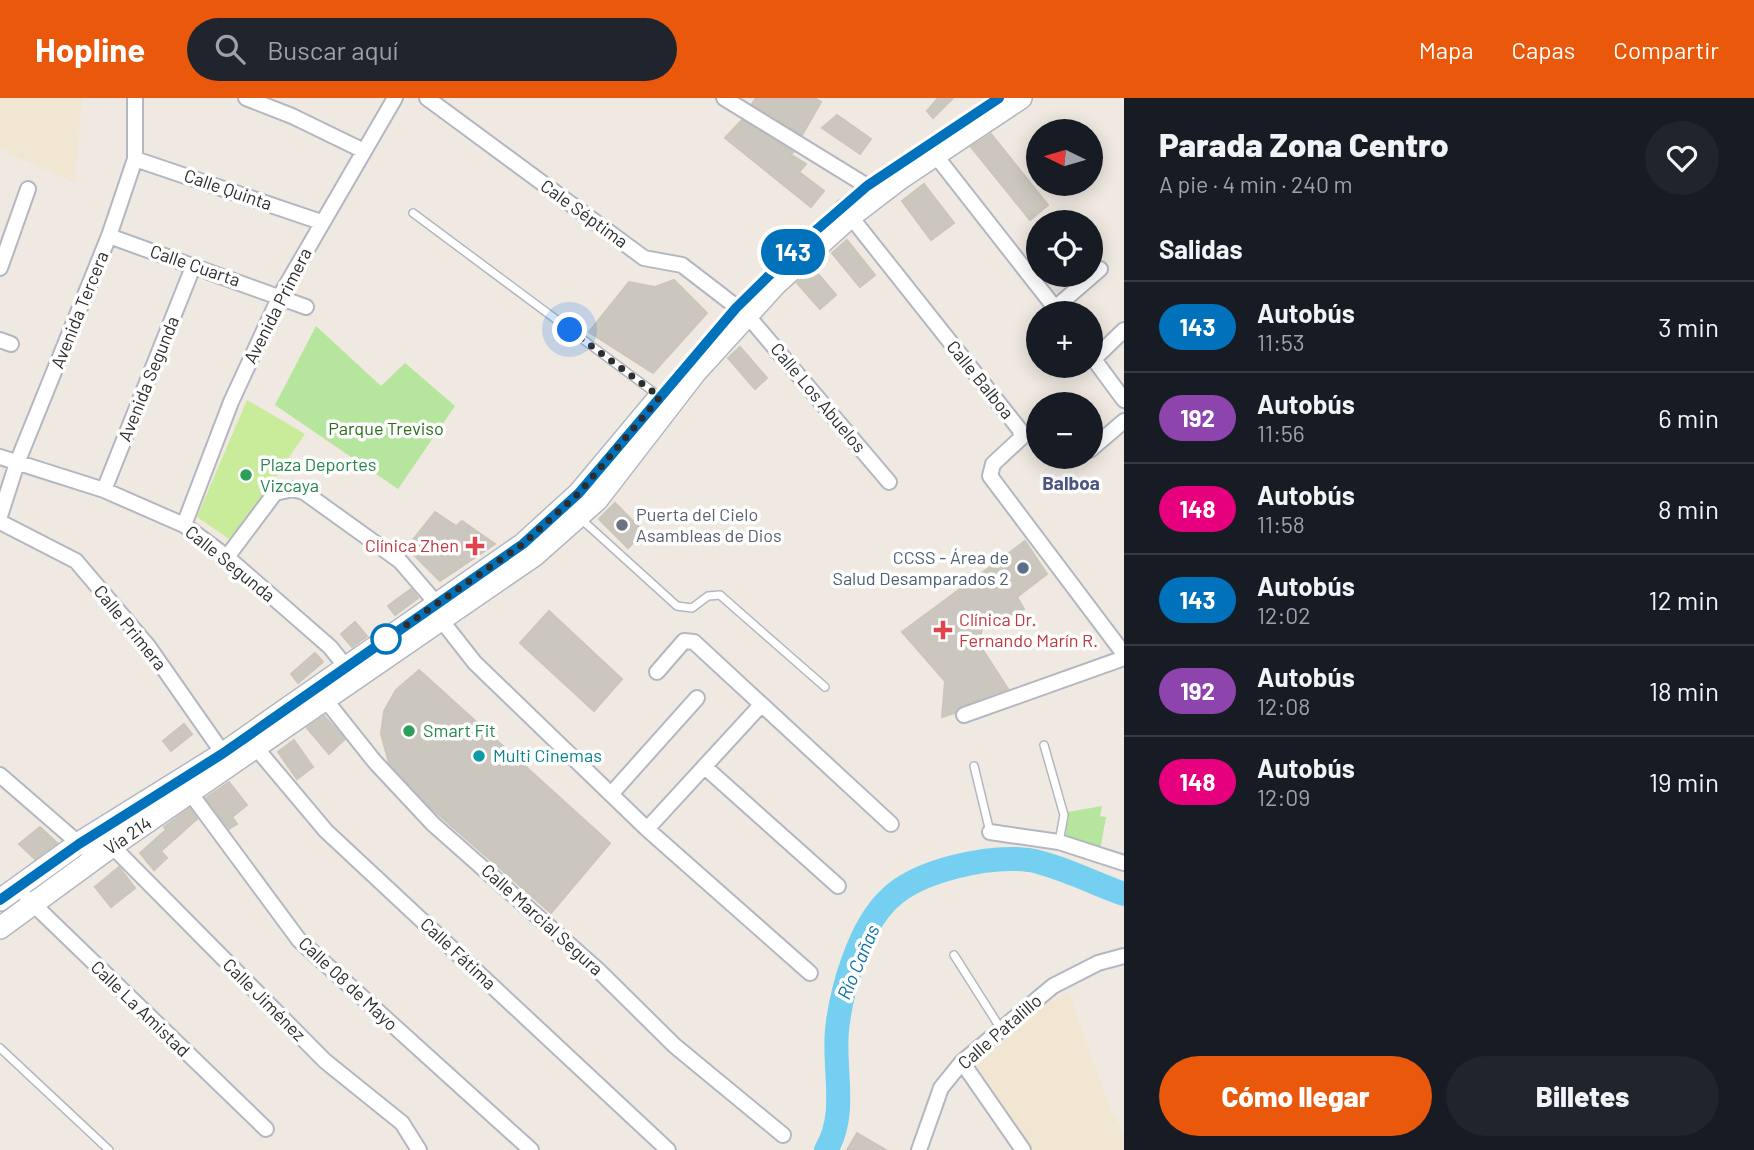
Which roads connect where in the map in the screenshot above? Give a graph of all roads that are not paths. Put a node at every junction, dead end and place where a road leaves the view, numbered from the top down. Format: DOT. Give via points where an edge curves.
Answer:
graph roads {
  1 [pos="135,98"];
  2 [pos="246,98"];
  3 [pos="395,98"];
  4 [pos="427,98"];
  5 [pos="724,98"];
  6 [pos="999,98"];
  7 [pos="1021,98"];
  8 [pos="364,151"];
  9 [pos="936,156"];
  10 [pos="135,159"];
  11 [pos="867,186"];
  12 [pos="28,189"];
  13 [pos="846,212"];
  14 [pos="413,213"];
  15 [pos="321,222"];
  16 [pos="109,236"];
  17 [pos="1026,264"];
  18 [pos="193,267"];
  19 [pos="0,268"];
  20 [pos="1082,287"];
  21 [pos="280,296"];
  22 [pos="1067,301"];
  23 [pos="306,307"];
  24 [pos="741,312"];
  25 [pos="1124,330"];
  26 [pos="1103,348"];
  27 [pos="1103,372"];
  28 [pos="660,397"];
  29 [pos="1124,400"];
  30 [pos="1124,421"];
  31 [pos="1103,439"];
  32 [pos="0,457"];
  33 [pos="17,463"];
  34 [pos="888,482"];
  35 [pos="104,491"];
  36 [pos="0,516"];
  37 [pos="578,516"];
  38 [pos="0,522"];
  39 [pos="184,525"];
  40 [pos="226,557"];
  41 [pos="440,612"];
  42 [pos="1124,656"];
  43 [pos="657,672"];
  44 [pos="351,673"];
  45 [pos="825,687"];
  46 [pos="321,695"];
  47 [pos="697,698"];
  48 [pos="761,705"];
  49 [pos="964,715"];
  50 [pos="1044,745"];
  51 [pos="257,749"];
  52 [pos="227,760"];
  53 [pos="974,766"];
  54 [pos="706,768"];
  55 [pos="0,775"];
  56 [pos="611,793"];
  57 [pos="191,794"];
  58 [pos="891,824"];
  59 [pos="647,829"];
  60 [pos="990,832"];
  61 [pos="1059,842"];
  62 [pos="79,844"];
  63 [pos="104,852"];
  64 [pos="1124,863"];
  65 [pos="838,886"];
  66 [pos="8,894"];
  67 [pos="32,902"];
  68 [pos="0,928"];
  69 [pos="954,955"];
  70 [pos="1124,956"];
  71 [pos="810,973"];
  72 [pos="1002,1029"];
  73 [pos="0,1048"];
  74 [pos="962,1062"];
  75 [pos="266,1129"];
  76 [pos="783,1135"];
  77 [pos="108,1150"];
  78 [pos="419,1150"];
  79 [pos="531,1150"];
  80 [pos="668,1150"];
  81 [pos="919,1150"];
  82 [pos="1023,1150"];
  1 -- 10 [label="street, Avenida Tercera"];
  2 -- 8 [label="street"];
  3 -- 8 [label="street, Avenida Primera"];
  4 -- 24 [label="street, Cale Séptima" via="644,258 696,272"];
  5 -- 11 [label="street"];
  6 -- 11 [label="main road, Vía 214"];
  7 -- 9 [label="main road, Vía 214"];
  8 -- 15 [label="street, Avenida Primera"];
  9 -- 13 [label="main road, Vía 214"];
  9 -- 17 [label="street"];
  10 -- 15 [label="street, Calle Quinta"];
  10 -- 16 [label="street, Avenida Tercera"];
  11 -- 13 [label="main road, Vía 214"];
  12 -- 19 [label="street"];
  13 -- 24 [label="main road, Vía 214"];
  13 -- 42 [label="street, Calle Balboa" via="1020,430 1021,438 993,464 990,476"];
  14 -- 28 [label="lane"];
  15 -- 21 [label="street, Avenida Primera"];
  16 -- 18 [label="street, Calle Cuarta"];
  16 -- 33 [label="street, Avenida Tercera"];
  18 -- 21 [label="street, Calle Cuarta"];
  18 -- 35 [label="street, Avenida Segunda"];
  20 -- 22 [label="street"];
  21 -- 23 [label="street, Calle Cuarta"];
  21 -- 39 [label="street, Avenida Primera" via="231,402"];
  24 -- 28 [label="main road, Vía 214"];
  24 -- 34 [label="street, Calle Los Abuelos"];
  24 -- 37 [label="main road, Vía 214" via="597,500"];
  25 -- 26 [label="street"];
  27 -- 29 [label="street"];
  28 -- 41 [label="main road, Vía 214" via="579,493"];
  30 -- 31 [label="street"];
  32 -- 33 [label="street, Calle Segunda"];
  33 -- 35 [label="street, Calle Segunda"];
  33 -- 36 [label="street, Avenida Tercera"];
  35 -- 39 [label="street, Calle Segunda"];
  37 -- 41 [label="main road, Vía 214" via="535,555"];
  37 -- 45 [label="lane" via="677,607 692,608 708,596 720,596"];
  38 -- 52 [label="street, Calle Primera" via="76,561 148,646"];
  39 -- 40 [label="street, Calle Segunda"];
  40 -- 41 [label="street" via="275,493 293,489 304,492 400,561"];
  40 -- 44 [label="street, Calle Segunda" via="330,647"];
  41 -- 44 [label="main road, Vía 214"];
  41 -- 56 [label="street" via="475,663"];
  42 -- 49 [label="street"];
  43 -- 48 [label="street" via="689,640"];
  44 -- 46 [label="main road, Vía 214"];
  46 -- 51 [label="main road, Vía 214"];
  46 -- 52 [label="main road, Vía 214"];
  46 -- 76 [label="street, Calle Marcial Segura" via="433,824 598,970 675,1046"];
  47 -- 56 [label="street"];
  48 -- 54 [label="street"];
  48 -- 58 [label="street"];
  50 -- 61 [label="lane" via="1064,815"];
  51 -- 52 [label="main road, Vía 214"];
  51 -- 80 [label="street, Calle Fátima" via="326,831"];
  52 -- 57 [label="main road, Vía 214"];
  52 -- 62 [label="main road, Vía 214"];
  53 -- 60 [label="lane"];
  54 -- 59 [label="street"];
  54 -- 65 [label="street"];
  55 -- 62 [label="street, Calle Jiménez"];
  56 -- 59 [label="street"];
  57 -- 63 [label="main road, Vía 214"];
  57 -- 79 [label="street, Calle 08 de Mayo" via="299,940"];
  59 -- 71 [label="street"];
  60 -- 61 [label="street"];
  61 -- 64 [label="street"];
  62 -- 63 [label="street, Calle Jiménez"];
  62 -- 66 [label="main road, Vía 214"];
  63 -- 67 [label="main road, Vía 214"];
  63 -- 78 [label="street, Calle Jiménez" via="325,1061 402,1123"];
  66 -- 67 [label="street, Calle La Amistad"];
  67 -- 68 [label="main road, Vía 214"];
  67 -- 75 [label="street, Calle La Amistad"];
  69 -- 72 [label="lane"];
  70 -- 72 [label="street, Calle Patalillo" via="1098,963 1053,986"];
  72 -- 74 [label="street, Calle Patalillo"];
  73 -- 77 [label="lane"];
  74 -- 81 [label="street, Calle Patalillo" via="941,1088"];
  74 -- 82 [label="street"];
}
